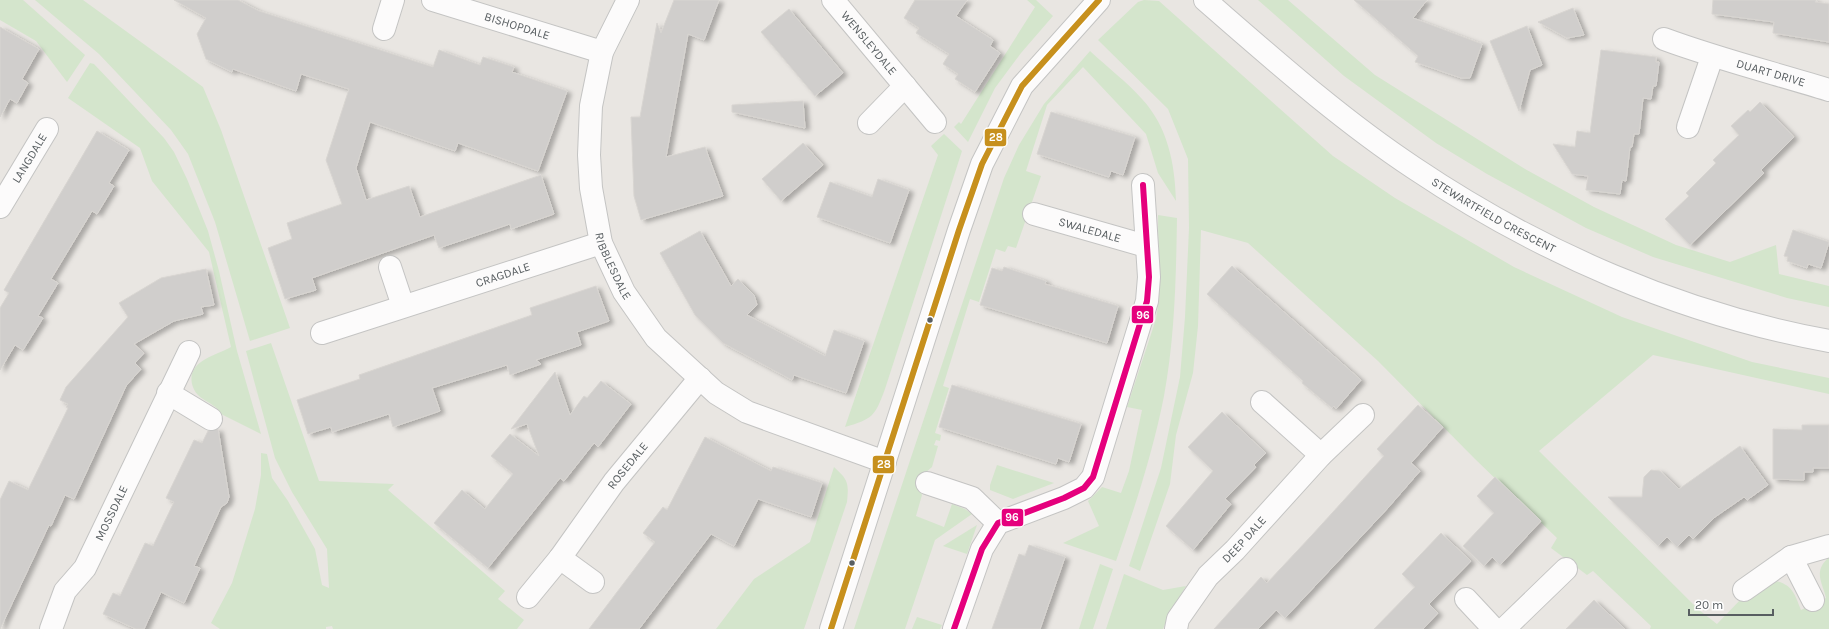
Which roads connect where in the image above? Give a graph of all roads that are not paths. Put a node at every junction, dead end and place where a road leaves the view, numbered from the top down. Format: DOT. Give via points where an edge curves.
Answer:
graph roads {
  1 [pos="393,0"];
  2 [pos="432,0"];
  3 [pos="628,0"];
  4 [pos="833,0"];
  5 [pos="1099,0"];
  6 [pos="1206,0"];
  7 [pos="384,29"];
  8 [pos="1664,39"];
  9 [pos="602,52"];
  10 [pos="1712,57"];
  11 [pos="905,86"];
  12 [pos="1829,90"];
  13 [pos="935,122"];
  14 [pos="869,123"];
  15 [pos="1688,127"];
  16 [pos="46,129"];
  17 [pos="6,184"];
  18 [pos="1143,185"];
  19 [pos="0,207"];
  20 [pos="1034,214"];
  21 [pos="601,242"];
  22 [pos="1146,246"];
  23 [pos="390,267"];
  24 [pos="404,306"];
  25 [pos="322,333"];
  26 [pos="1829,341"];
  27 [pos="189,352"];
  28 [pos="700,378"];
  29 [pos="168,393"];
  30 [pos="1262,402"];
  31 [pos="1363,415"];
  32 [pos="211,419"];
  33 [pos="1321,454"];
  34 [pos="885,462"];
  35 [pos="927,483"];
  36 [pos="998,523"];
  37 [pos="1829,546"];
  38 [pos="1791,557"];
  39 [pos="560,558"];
  40 [pos="1566,569"];
  41 [pos="593,582"];
  42 [pos="1744,590"];
  43 [pos="528,597"];
  44 [pos="1466,599"];
  45 [pos="1813,600"];
  46 [pos="51,629"];
  47 [pos="831,629"];
  48 [pos="954,629"];
  49 [pos="1176,629"];
  50 [pos="1494,629"];
  51 [pos="1504,629"];
  1 -- 7 [label="street"];
  2 -- 9 [label="street, BISHOPDALE"];
  3 -- 9 [label="street, RIBBLESDALE"];
  4 -- 11 [label="street, WENSLEYDALE"];
  5 -- 34 [label="street" via="1022,86 982,164"];
  6 -- 26 [label="street, STEWARTFIELD CRESCENT" via="1304,86 1351,122 1414,168 1489,215 1628,283 1724,316"];
  8 -- 10 [label="street, DUART DRIVE"];
  9 -- 21 [label="street, RIBBLESDALE" via="591,106 589,155 591,188"];
  10 -- 12 [label="street, DUART DRIVE"];
  10 -- 15 [label="street"];
  11 -- 13 [label="street, WENSLEYDALE"];
  11 -- 14 [label="street, WENSLEYDALE"];
  16 -- 17 [label="street, LANGDALE"];
  17 -- 19 [label="street, LANGDALE"];
  18 -- 22 [label="street"];
  20 -- 22 [label="street, SWALEDALE"];
  21 -- 24 [label="street, CRAGDALE"];
  21 -- 28 [label="street, RIBBLESDALE" via="624,292 656,338"];
  22 -- 36 [label="street" via="1149,277 1147,301 1093,477 1084,488 1064,498"];
  23 -- 24 [label="street"];
  24 -- 25 [label="street, CRAGDALE"];
  27 -- 29 [label="street, MOSSDALE"];
  28 -- 34 [label="street, RIBBLESDALE" via="716,393 747,412"];
  28 -- 39 [label="street, ROSEDALE" via="614,482"];
  29 -- 32 [label="street"];
  29 -- 46 [label="street, MOSSDALE" via="85,568 66,591"];
  30 -- 33 [label="street"];
  31 -- 33 [label="street, DEEP DALE"];
  33 -- 49 [label="street, DEEP DALE" via="1235,550 1208,576 1178,619"];
  34 -- 47 [label="street"];
  35 -- 36 [label="street" via="972,498"];
  36 -- 48 [label="street" via="982,549"];
  37 -- 38 [label="street"];
  38 -- 42 [label="street"];
  38 -- 45 [label="street"];
  39 -- 41 [label="street"];
  39 -- 43 [label="street, ROSEDALE"];
  40 -- 51 [label="street"];
  44 -- 50 [label="street"];
}
